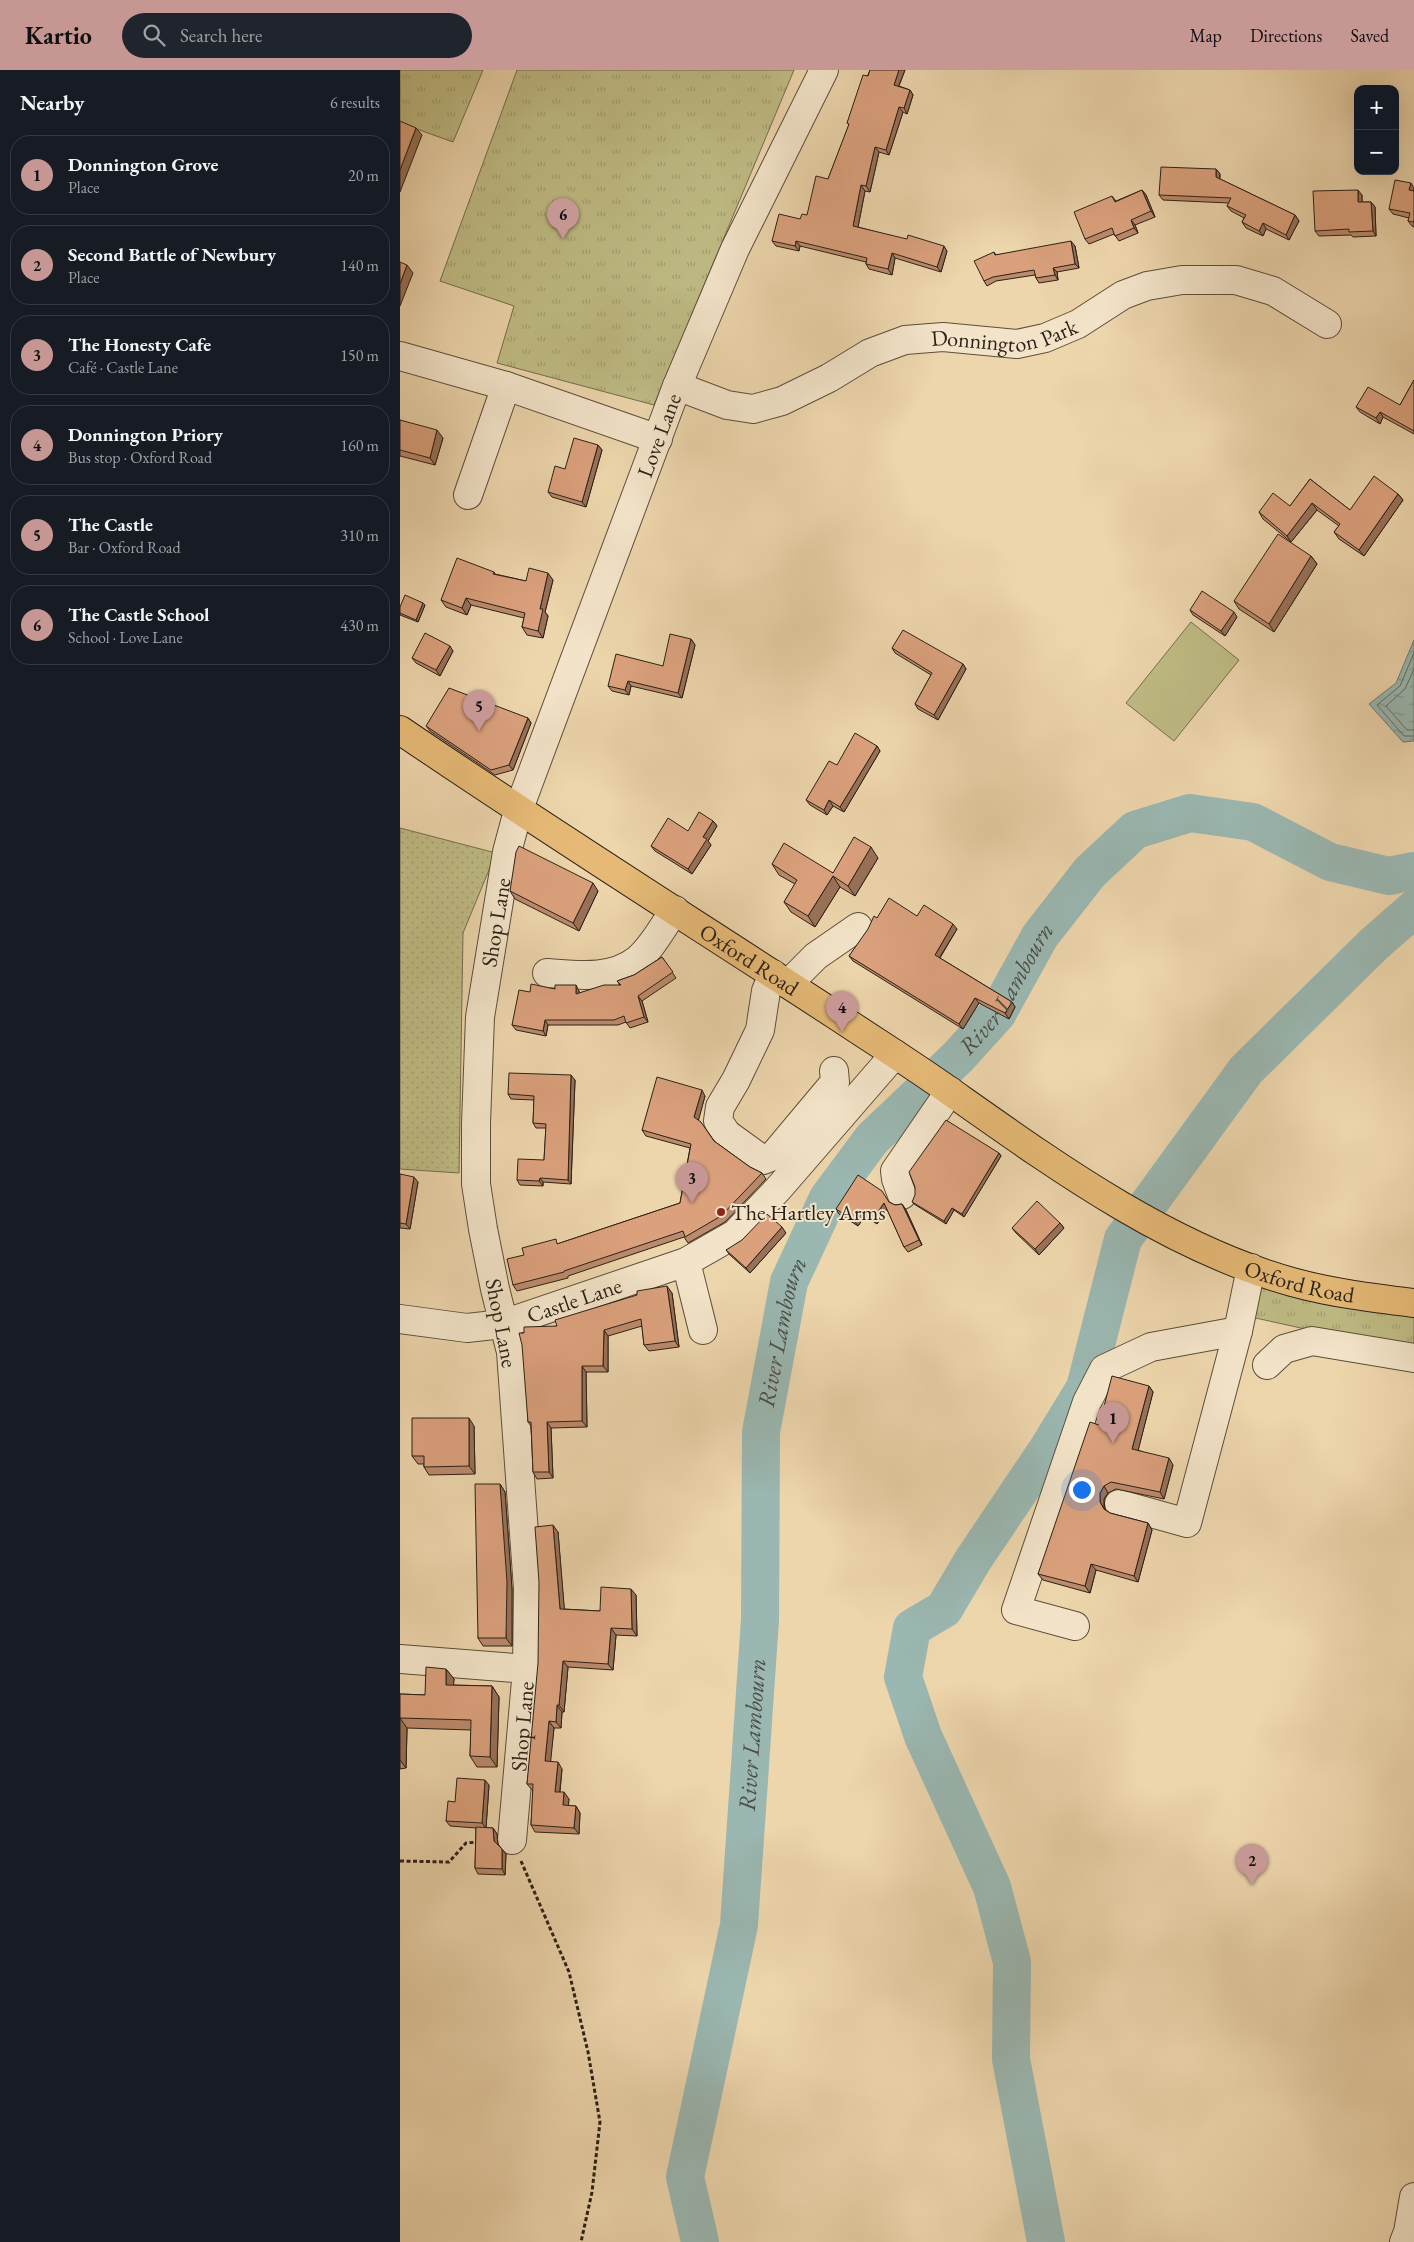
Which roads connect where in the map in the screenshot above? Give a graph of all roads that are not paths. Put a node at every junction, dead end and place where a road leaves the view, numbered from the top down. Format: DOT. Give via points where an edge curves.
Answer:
graph roads {
  1 [pos="824,70"];
  2 [pos="1327,324"];
  3 [pos="400,356"];
  4 [pos="506,386"];
  5 [pos="677,386"];
  6 [pos="658,439"];
  7 [pos="468,494"];
  8 [pos="400,730"];
  9 [pos="518,810"];
  10 [pos="675,910"];
  11 [pos="858,927"];
  12 [pos="547,973"];
  13 [pos="780,979"];
  14 [pos="895,1054"];
  15 [pos="834,1071"];
  16 [pos="946,1088"];
  17 [pos="902,1195"];
  18 [pos="686,1262"];
  19 [pos="1251,1268"];
  20 [pos="1414,1303"];
  21 [pos="400,1319"];
  22 [pos="503,1324"];
  23 [pos="703,1330"];
  24 [pos="1238,1331"];
  25 [pos="1414,1358"];
  26 [pos="1267,1365"];
  27 [pos="1119,1504"];
  28 [pos="1075,1626"];
  29 [pos="400,1659"];
  30 [pos="527,1669"];
  31 [pos="512,1840"];
  32 [pos="1414,2197"];
  33 [pos="1404,2242"];
  1 -- 5 [label="street, Love Lane" via="734,249"];
  2 -- 5 [label="street, Donnington Park" via="1273,291 1236,280 1182,280 1123,294 1078,324 1045,338 1016,344 943,337 905,340 870,353 782,401 753,409 727,405"];
  3 -- 4 [label="street"];
  4 -- 6 [label="street"];
  4 -- 7 [label="street"];
  5 -- 6 [label="street, Love Lane"];
  6 -- 9 [label="street, Love Lane"];
  8 -- 9 [label="main road, Oxford Road"];
  9 -- 10 [label="main road, Oxford Road"];
  9 -- 22 [label="street, Shop Lane" via="507,852 480,1017 476,1123 476,1184"];
  10 -- 12 [label="street" via="646,951 626,967 588,976"];
  10 -- 13 [label="main road, Oxford Road"];
  11 -- 13 [label="street"];
  13 -- 14 [label="main road, Oxford Road"];
  13 -- 15 [label="street" via="766,991 760,1030 720,1107 718,1121 727,1134 763,1160 774,1156 836,1082"];
  14 -- 16 [label="main road, Oxford Road"];
  14 -- 18 [label="street, Castle Lane" via="735,1234"];
  16 -- 17 [label="street" via="896,1170"];
  16 -- 19 [label="main road, Oxford Road" via="1054,1163 1122,1205 1190,1243"];
  18 -- 22 [label="street, Castle Lane"];
  18 -- 23 [label="street"];
  19 -- 20 [label="main road, Oxford Road" via="1317,1289"];
  19 -- 24 [label="street"];
  21 -- 22 [label="street, Castle Lane" via="467,1328"];
  22 -- 30 [label="street, Shop Lane" via="511,1352 527,1569"];
  24 -- 27 [label="street" via="1187,1523"];
  24 -- 28 [label="street" via="1151,1347 1104,1369 1087,1402 1016,1610"];
  25 -- 26 [label="street" via="1312,1341 1284,1349"];
  29 -- 30 [label="street"];
  30 -- 31 [label="street, Shop Lane"];
  32 -- 33 [label="street"];
}
